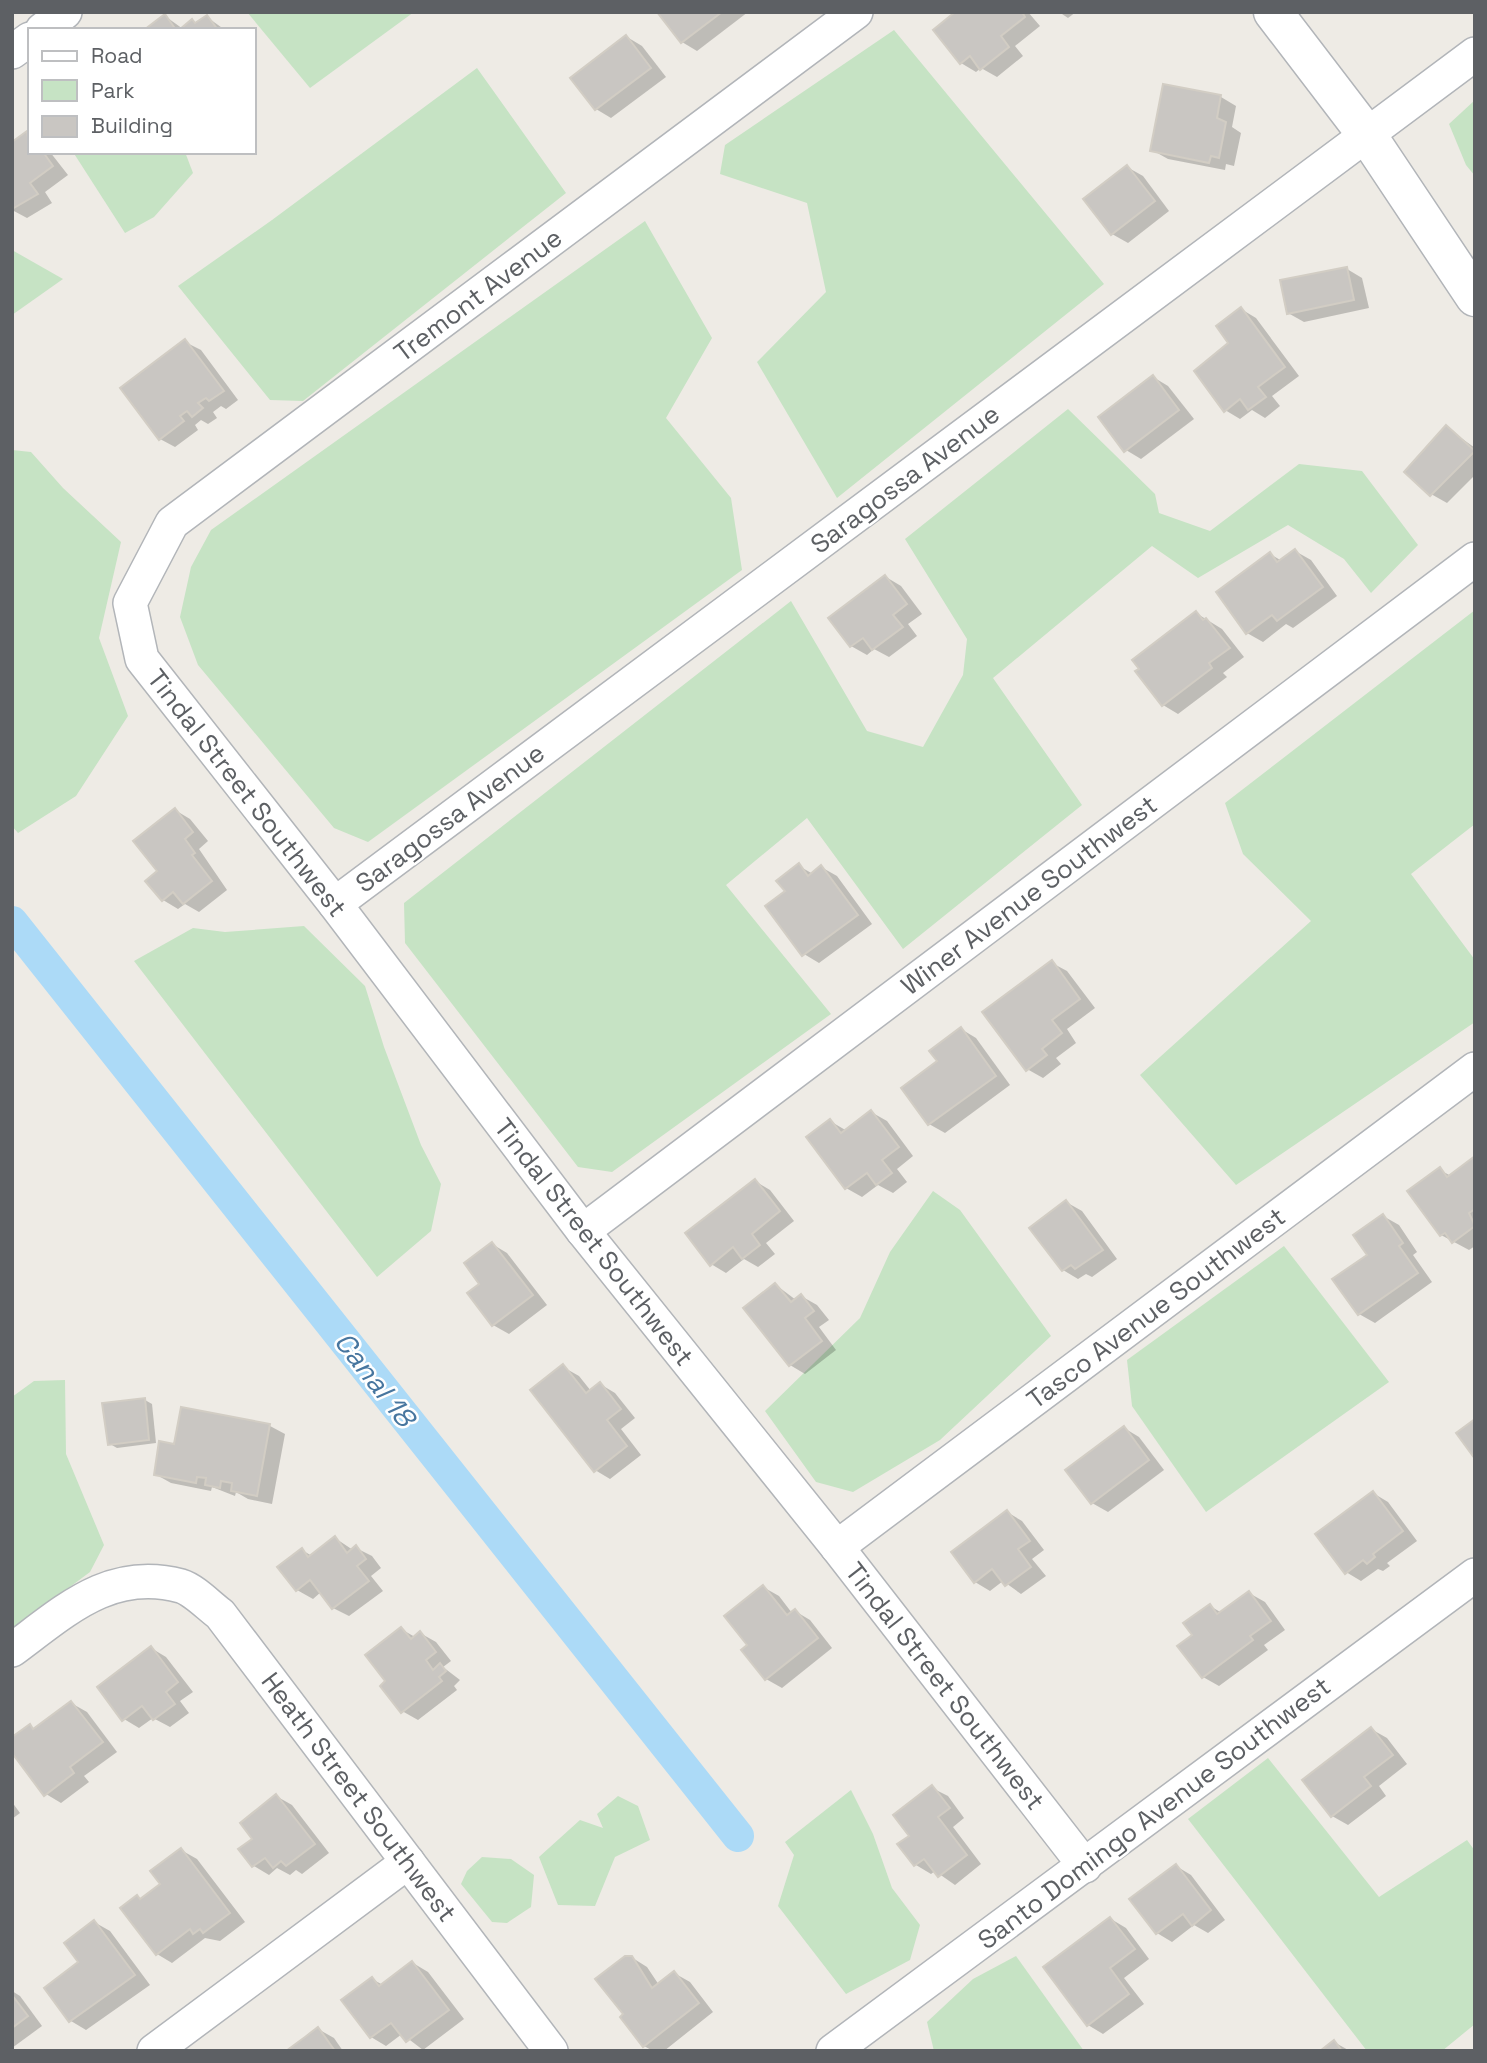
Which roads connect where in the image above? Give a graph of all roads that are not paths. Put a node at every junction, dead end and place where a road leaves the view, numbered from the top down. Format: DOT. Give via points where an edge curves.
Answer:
graph roads {
  1 [pos="65,12"];
  2 [pos="856,12"];
  3 [pos="1273,12"];
  4 [pos="45,28"];
  5 [pos="28,40"];
  6 [pos="12,52"];
  7 [pos="1475,54"];
  8 [pos="1367,135"];
  9 [pos="1475,257"];
  10 [pos="1475,297"];
  11 [pos="1475,559"];
  12 [pos="130,603"];
  13 [pos="335,904"];
  14 [pos="1475,1069"];
  15 [pos="583,1231"];
  16 [pos="836,1547"];
  17 [pos="1475,1575"];
  18 [pos="12,1650"];
  19 [pos="408,1862"];
  20 [pos="1085,1866"];
  21 [pos="870,2040"];
  22 [pos="154,2051"];
  23 [pos="551,2051"];
  24 [pos="833,2051"];
  1 -- 4 [label="street"];
  2 -- 12 [label="street, Tremont Avenue" via="172,523"];
  3 -- 8 [label="street"];
  5 -- 6 [label="street"];
  7 -- 8 [label="street, Saragossa Avenue"];
  8 -- 9 [label="street"];
  8 -- 10 [label="street"];
  8 -- 13 [label="street, Saragossa Avenue"];
  11 -- 15 [label="street, Winer Avenue Southwest"];
  12 -- 13 [label="street, Tindal Street Southwest" via="142,659"];
  13 -- 15 [label="street, Tindal Street Southwest"];
  14 -- 16 [label="street, Tasco Avenue Southwest"];
  15 -- 16 [label="street, Tindal Street Southwest"];
  16 -- 20 [label="street, Tindal Street Southwest"];
  17 -- 20 [label="street, Santo Domingo Avenue Southwest"];
  18 -- 19 [label="street, Heath Street Southwest" via="76,1602 112,1585 141,1581 183,1586 220,1614"];
  19 -- 22 [label="street"];
  19 -- 23 [label="street, Heath Street Southwest"];
  20 -- 21 [label="street, Santo Domingo Avenue Southwest"];
  21 -- 24 [label="street, Santo Domingo Avenue Southwest"];
}
